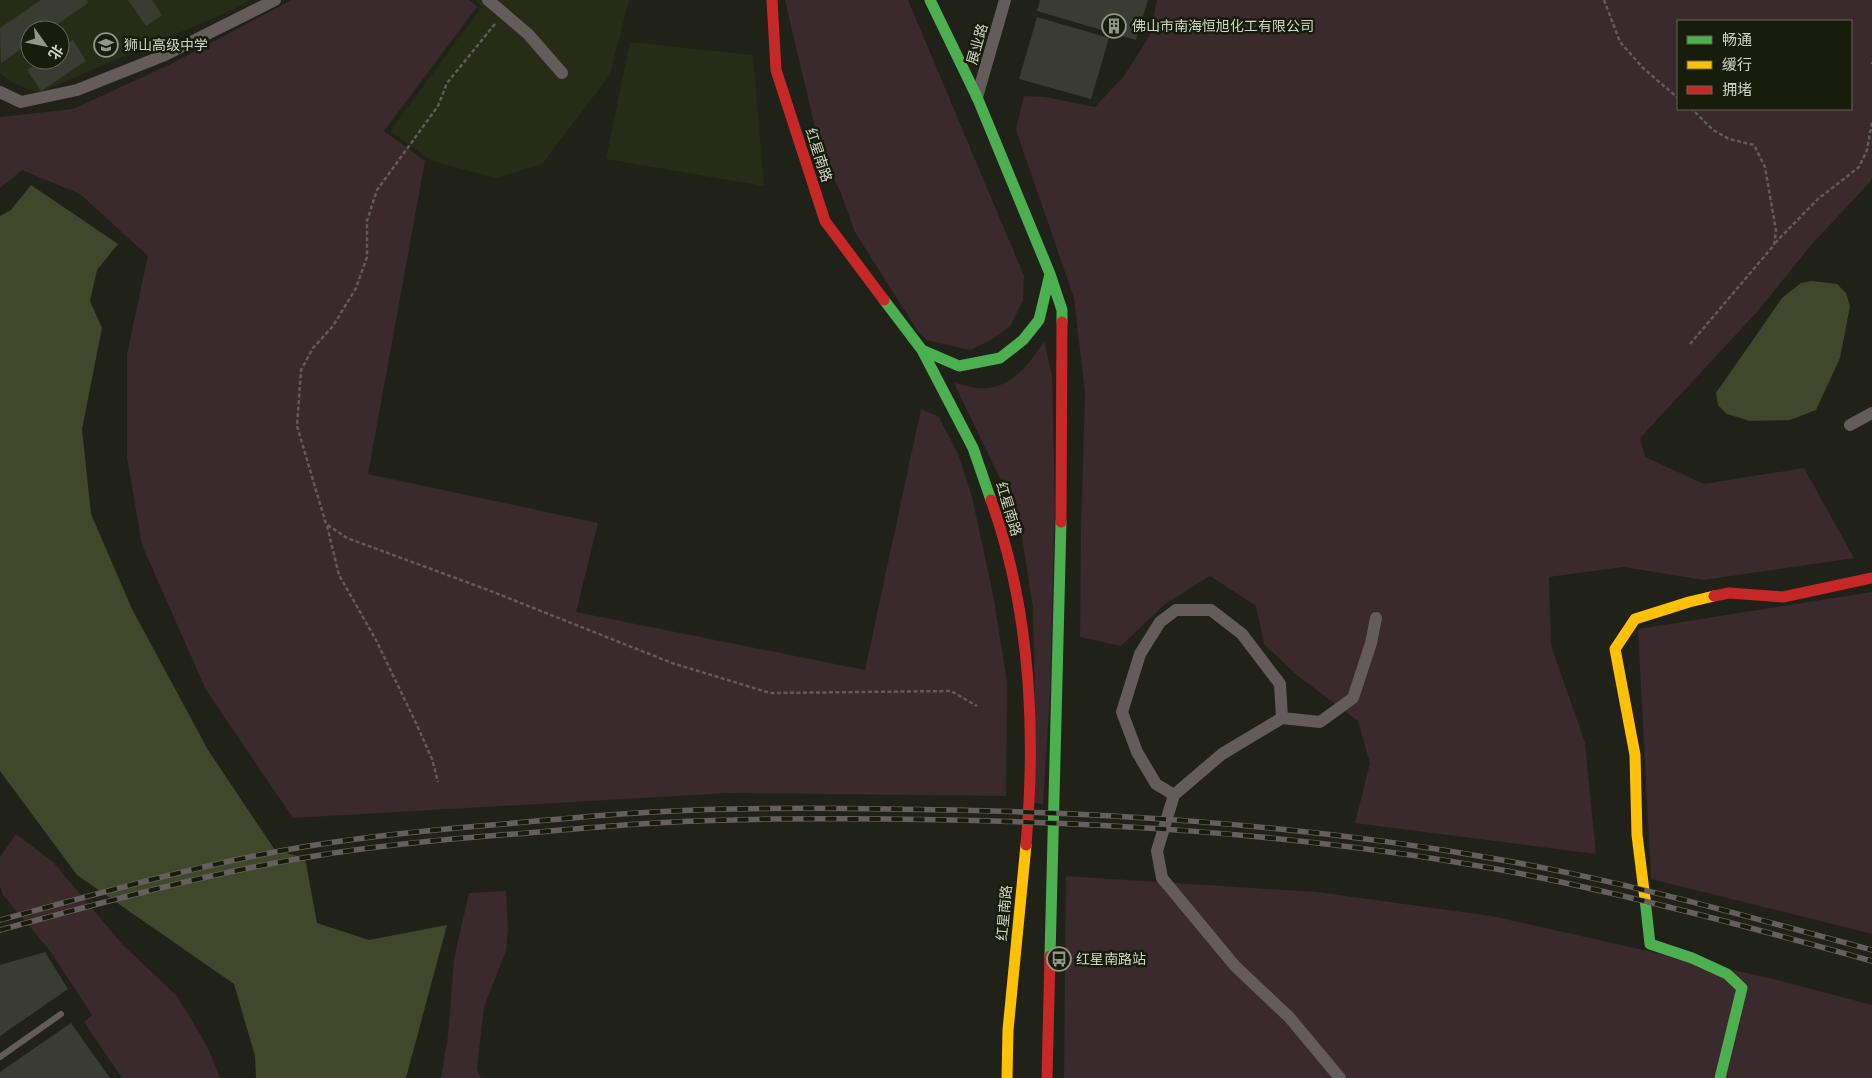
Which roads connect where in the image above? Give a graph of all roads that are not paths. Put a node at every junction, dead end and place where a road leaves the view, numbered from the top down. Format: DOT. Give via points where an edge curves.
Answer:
graph roads {
  1 [pos="275,0"];
  2 [pos="488,0"];
  3 [pos="772,0"];
  4 [pos="930,0"];
  5 [pos="1006,0"];
  6 [pos="562,73"];
  7 [pos="0,92"];
  8 [pos="977,97"];
  9 [pos="1050,274"];
  10 [pos="922,350"];
  11 [pos="1872,413"];
  12 [pos="1850,425"];
  13 [pos="1872,578"];
  14 [pos="1376,618"];
  15 [pos="1282,718"];
  16 [pos="1174,795"];
  17 [pos="61,1014"];
  18 [pos="0,1057"];
  19 [pos="1008,1078"];
  20 [pos="1047,1078"];
  21 [pos="1340,1078"];
  22 [pos="1720,1078"];
  1 -- 7 [label="street" via="166,55 77,90 21,102"];
  2 -- 6 [label="street" via="528,34"];
  3 -- 10 [label="main road, 红星南路" via="776,70 825,221"];
  4 -- 8 [label="main road"];
  5 -- 8 [label="street, 展业路"];
  8 -- 9 [label="main road"];
  9 -- 10 [label="main road" via="1039,320 1023,340 1000,358 959,366"];
  9 -- 20 [label="main road" via="1062,310 1061,529"];
  10 -- 19 [label="main road, 红星南路" via="973,448 994,507 1012,572 1024,643 1030,727 1030,798 1008,1030"];
  11 -- 12 [label="street"];
  13 -- 22 [label="main road" via="1783,597 1729,593 1689,602 1635,619 1616,649 1635,755 1637,835 1650,944 1727,974 1742,988"];
  14 -- 15 [label="street" via="1371,644 1352,698 1320,722"];
  15 -- 16 [label="street" via="1222,754"];
  15 -- 16 [label="street" via="1280,684 1242,634 1211,610 1176,610 1160,622 1140,654 1122,712 1137,752 1156,784"];
  16 -- 21 [label="street" via="1158,851 1162,878 1235,966 1289,1018"];
  17 -- 18 [label="lane"];
}
